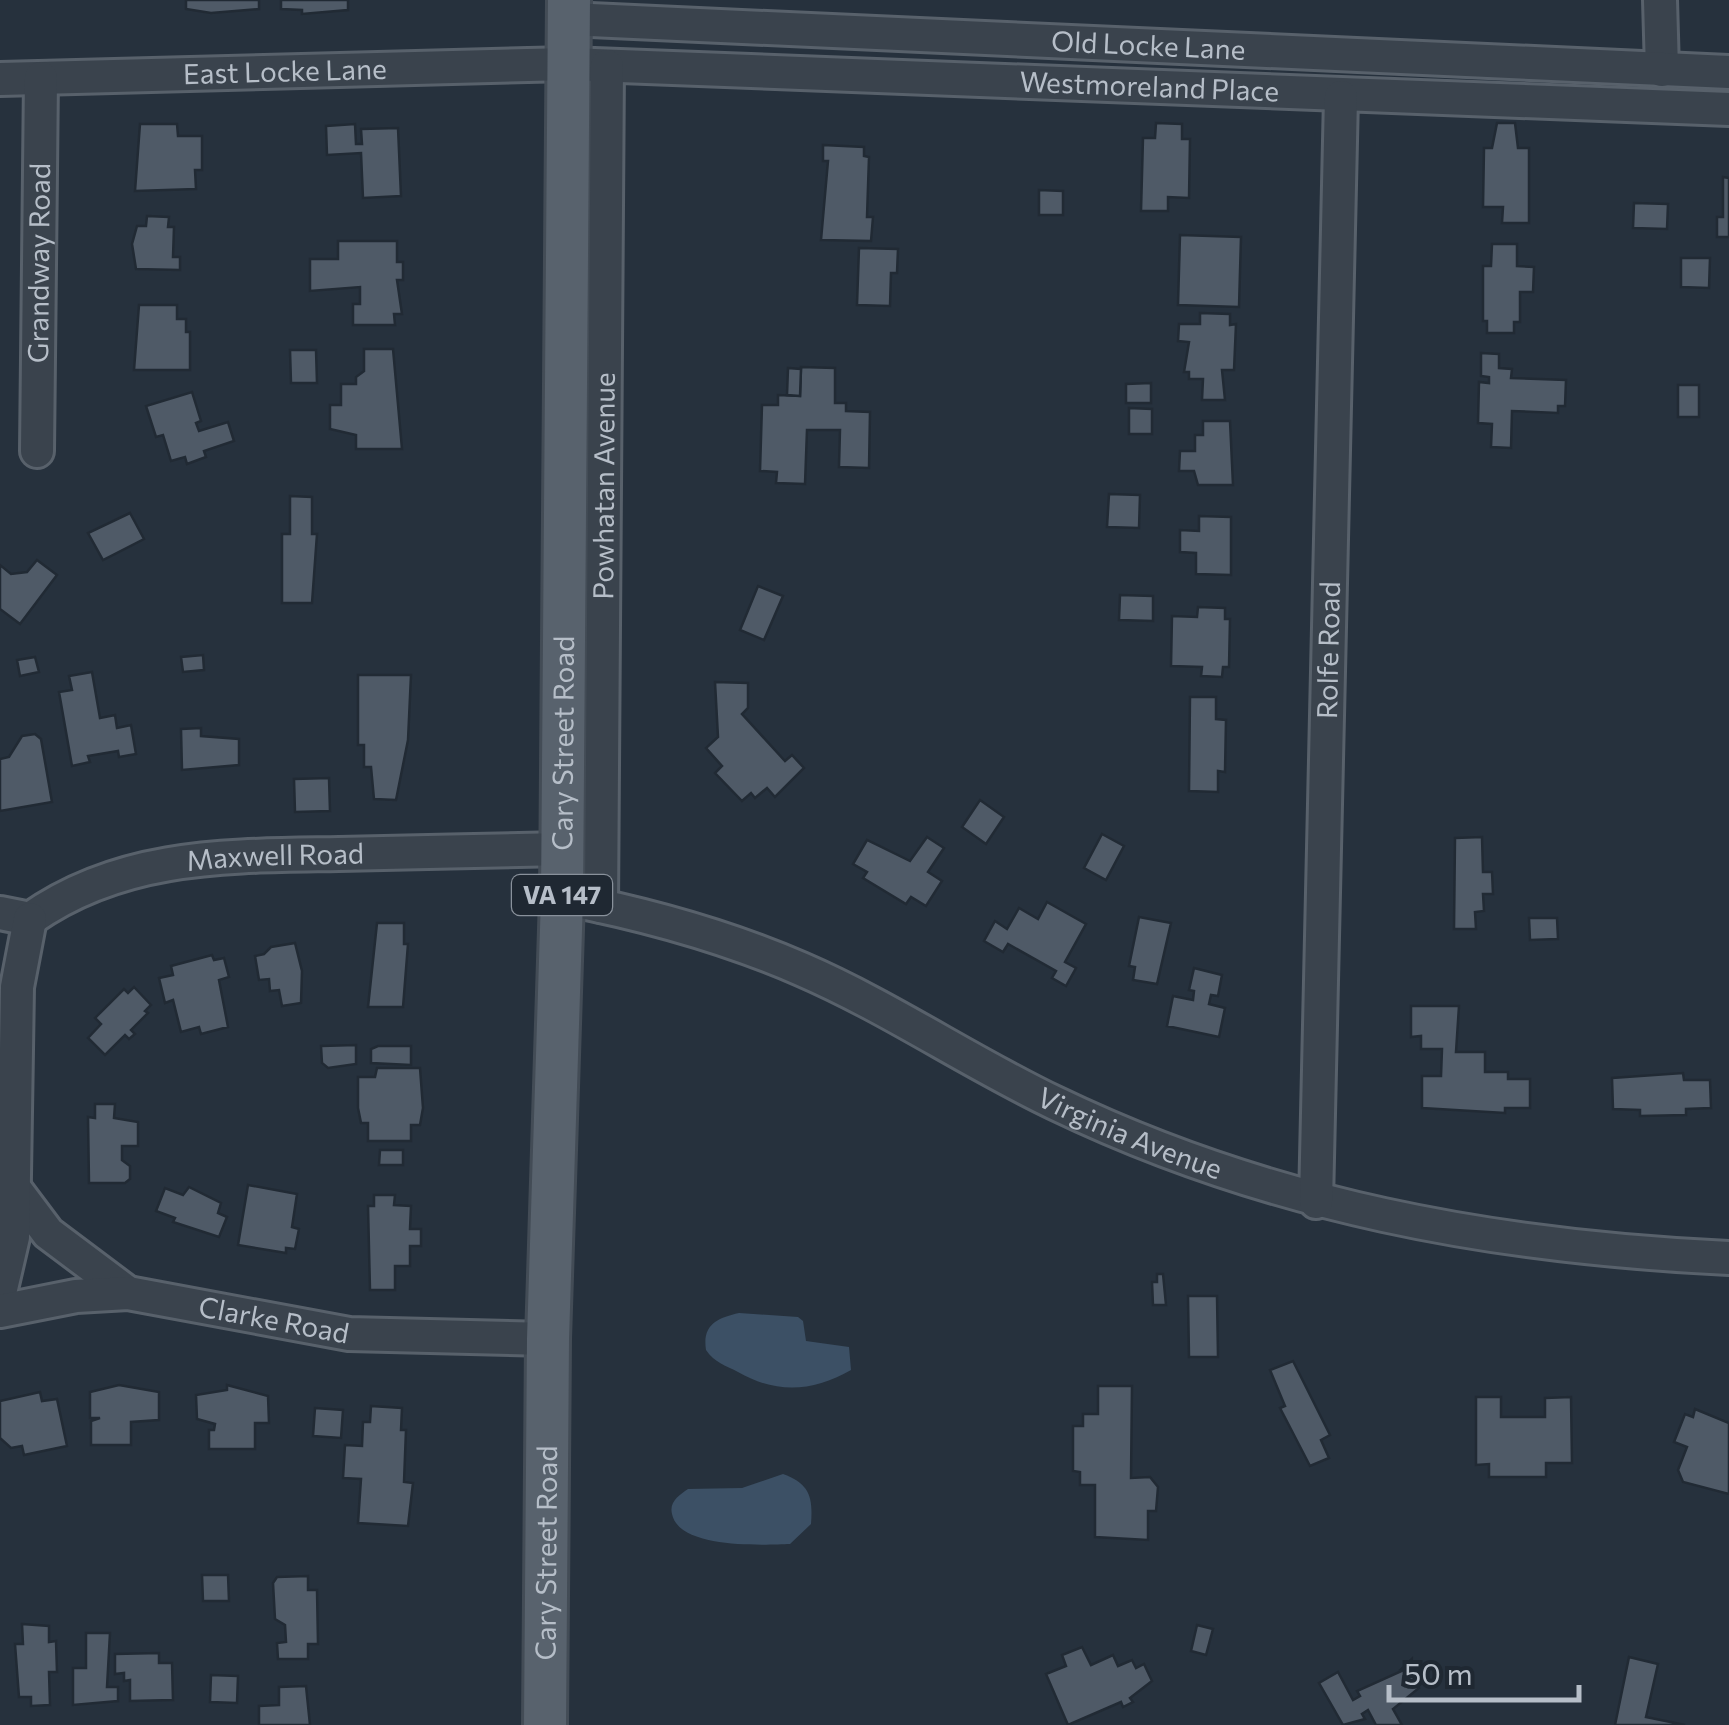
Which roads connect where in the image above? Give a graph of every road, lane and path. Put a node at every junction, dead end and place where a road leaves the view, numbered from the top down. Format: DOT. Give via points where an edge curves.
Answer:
graph roads {
  1 [pos="1660,0"];
  2 [pos="569,9"];
  3 [pos="588,65"];
  4 [pos="1662,70"];
  5 [pos="1729,72"];
  6 [pos="0,78"];
  7 [pos="41,78"];
  8 [pos="1341,97"];
  9 [pos="1729,109"];
  10 [pos="38,451"];
  11 [pos="562,849"];
  12 [pos="581,902"];
  13 [pos="15,916"];
  14 [pos="15,1188"];
  15 [pos="1316,1202"];
  16 [pos="1729,1258"];
  17 [pos="0,1293"];
  18 [pos="128,1294"];
  19 [pos="0,1311"];
  20 [pos="548,1339"];
  21 [pos="546,1725"];
  1 -- 4 [label="street"];
  2 -- 3 [label="main road, Cary Street Road / VA 147"];
  2 -- 4 [label="street, Old Locke Lane"];
  3 -- 7 [label="street, East Locke Lane"];
  3 -- 8 [label="street, Westmoreland Place"];
  3 -- 11 [label="main road, Cary Street Road / VA 147"];
  3 -- 12 [label="street, Powhatan Avenue"];
  4 -- 5 [label="street, Old Locke Lane"];
  6 -- 7 [label="street, East Locke Lane"];
  7 -- 10 [label="street, Grandway Road"];
  8 -- 9 [label="street, Westmoreland Place"];
  8 -- 15 [label="street, Rolfe Road"];
  11 -- 12 [label="main road, Cary Street Road / VA 147"];
  11 -- 13 [label="street, Maxwell Road" via="202,857 104,878"];
  12 -- 15 [label="street, Virginia Avenue" via="693,928 803,970 1054,1103"];
  12 -- 20 [label="main road, Cary Street Road / VA 147"];
  13 -- 14 [label="street"];
  14 -- 17 [label="street"];
  14 -- 18 [label="street" via="48,1233"];
  15 -- 16 [label="street, Virginia Avenue" via="1519,1240"];
  18 -- 19 [label="street, Clarke Road"];
  18 -- 20 [label="street, Clarke Road" via="349,1334"];
  20 -- 21 [label="main road, Cary Street Road / VA 147"];
}
